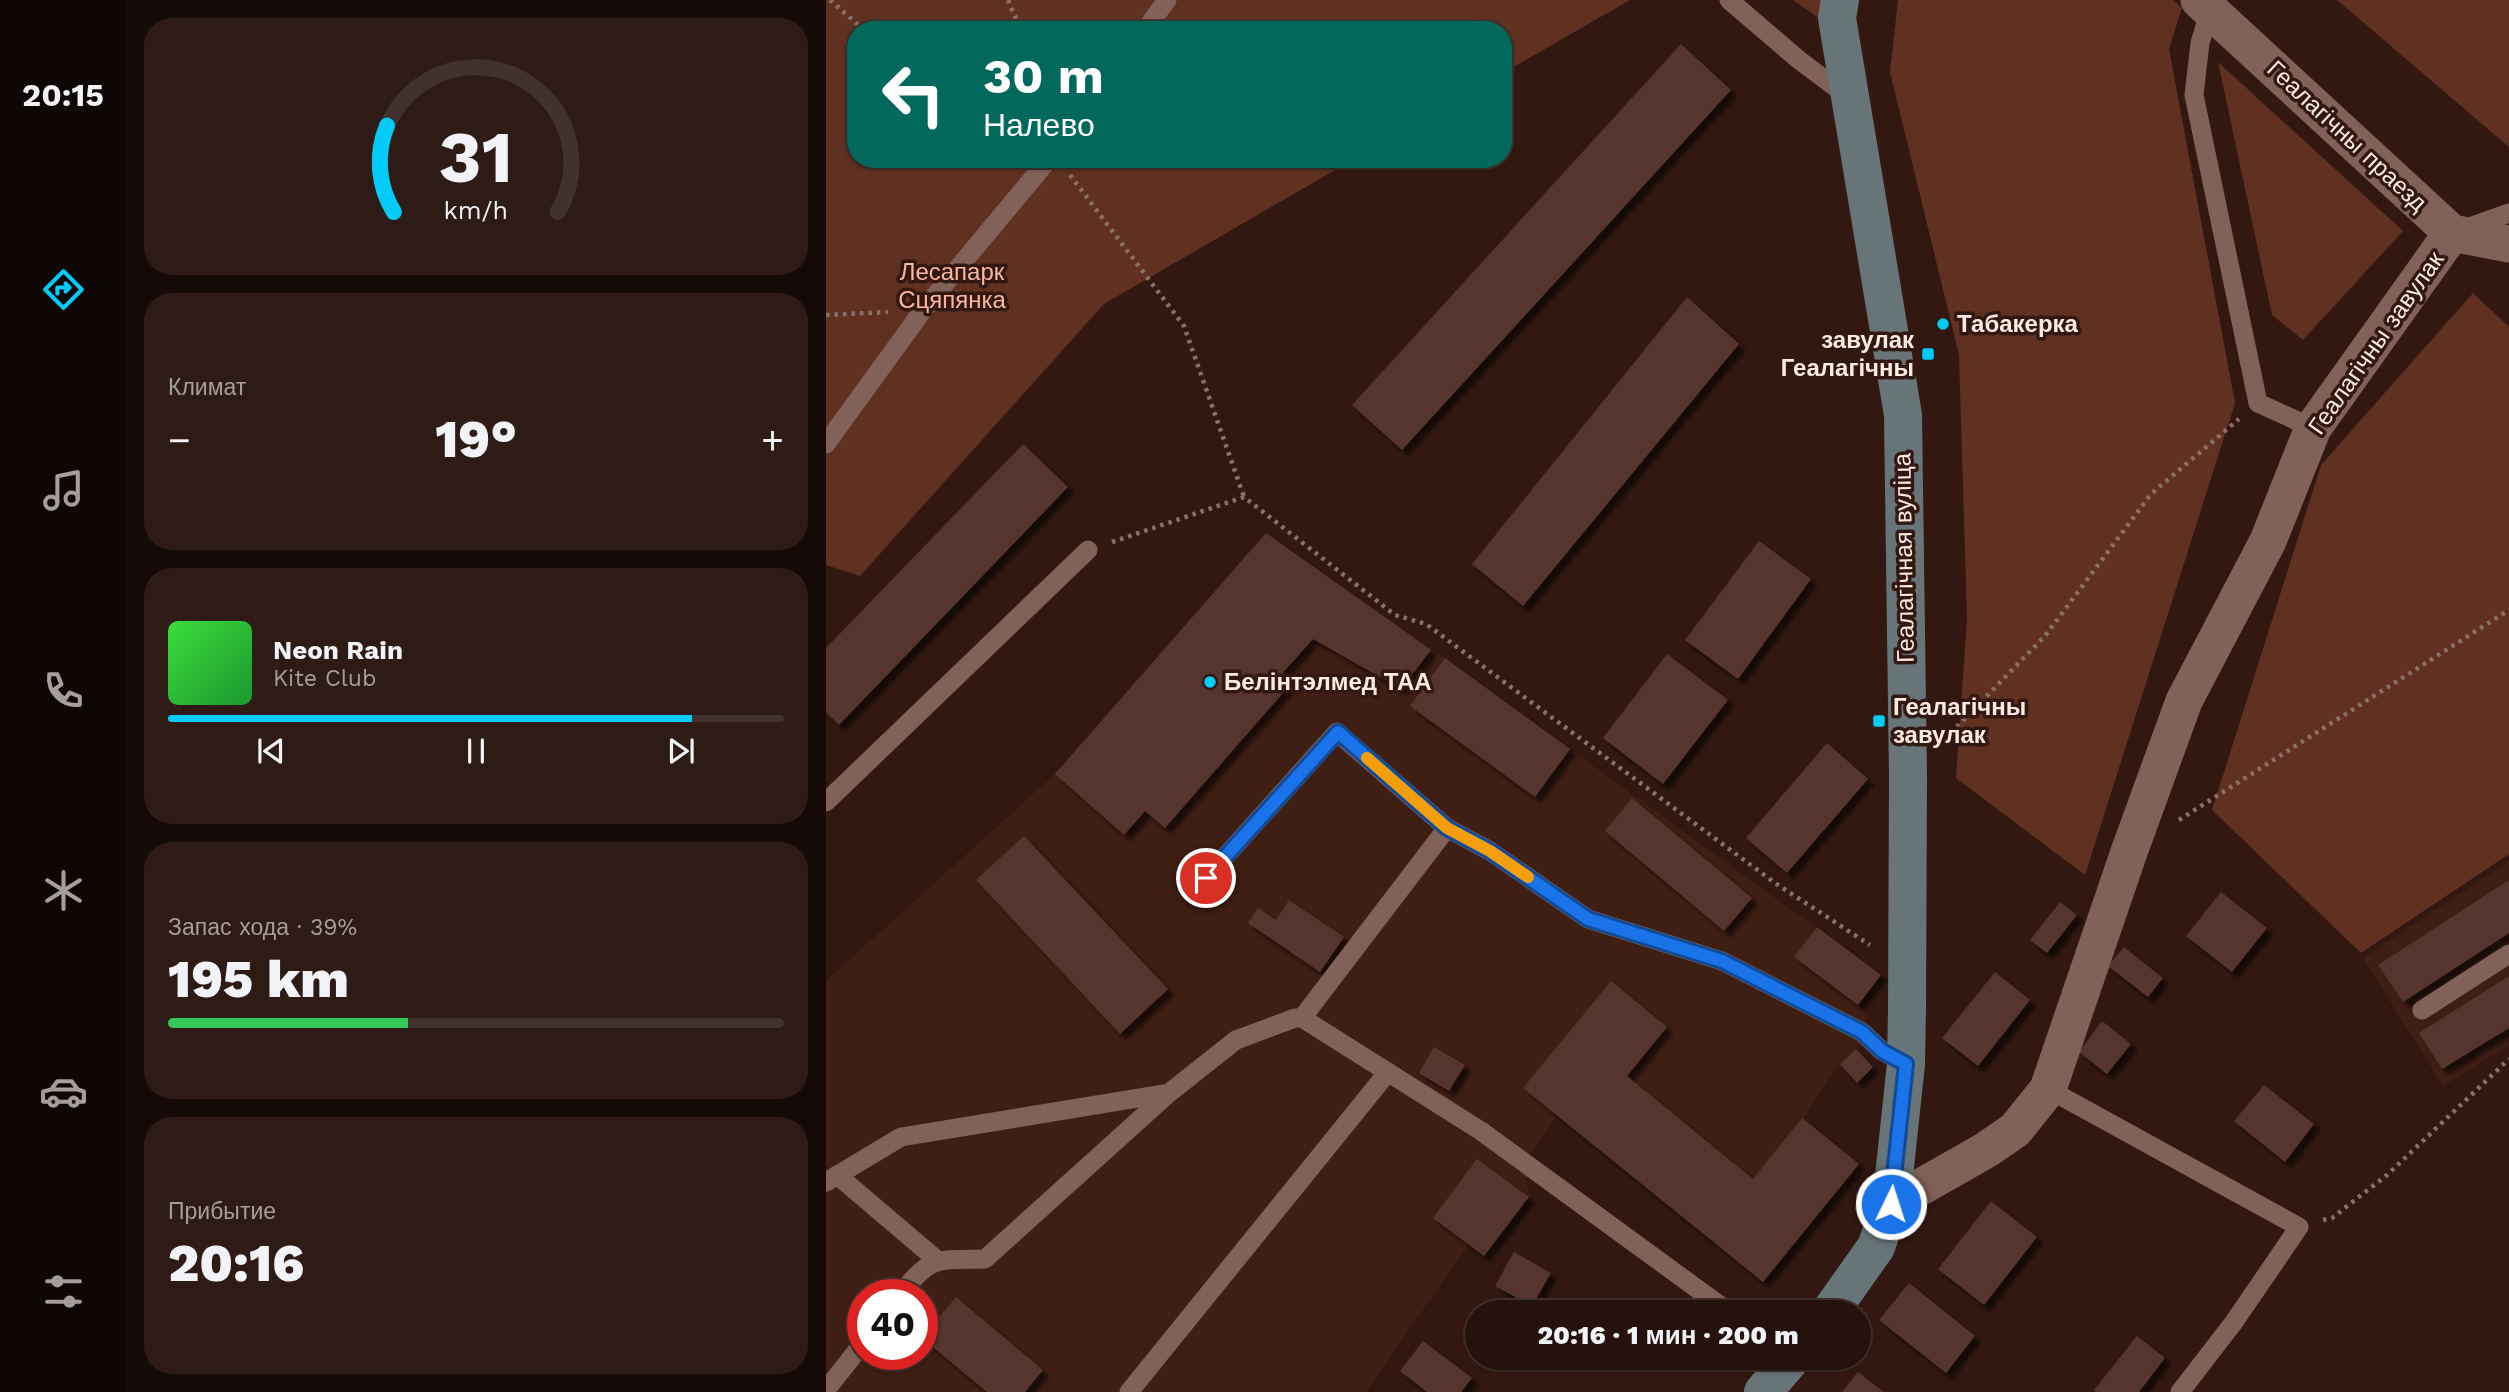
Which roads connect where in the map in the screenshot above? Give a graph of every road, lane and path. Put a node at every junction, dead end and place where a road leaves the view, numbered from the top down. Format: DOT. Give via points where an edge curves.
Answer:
graph roads {
  1 [pos="830,0"];
  2 [pos="1008,0"];
  3 [pos="1167,0"];
  4 [pos="1729,0"];
  5 [pos="1840,0"];
  6 [pos="2204,5"];
  7 [pos="854,21"];
  8 [pos="1017,21"];
  9 [pos="1152,21"];
  10 [pos="1851,99"];
  11 [pos="1041,168"];
  12 [pos="1066,170"];
  13 [pos="2509,213"];
  14 [pos="2452,233"];
  15 [pos="2509,244"];
  16 [pos="923,310"];
  17 [pos="826,315"];
  18 [pos="2258,403"];
  19 [pos="2313,428"];
  20 [pos="826,444"];
  21 [pos="1244,497"];
  22 [pos="1088,550"];
  23 [pos="2509,610"];
  24 [pos="1908,777"];
  25 [pos="826,802"];
  26 [pos="2175,823"];
  27 [pos="1447,828"];
  28 [pos="1206,878"];
  29 [pos="1874,948"];
  30 [pos="2509,954"];
  31 [pos="2422,1010"];
  32 [pos="1302,1018"];
  33 [pos="2509,1059"];
  34 [pos="1906,1064"];
  35 [pos="1388,1072"];
  36 [pos="2048,1089"];
  37 [pos="1169,1093"];
  38 [pos="831,1178"];
  39 [pos="1891,1204"];
  40 [pos="2298,1227"];
  41 [pos="937,1260"];
  42 [pos="913,1279"];
  43 [pos="1712,1300"];
  44 [pos="1839,1300"];
  45 [pos="847,1363"];
  46 [pos="1780,1370"];
  47 [pos="826,1390"];
  48 [pos="1129,1392"];
  49 [pos="1763,1392"];
  50 [pos="2180,1392"];
  1 -- 7 [label="path"];
  2 -- 8 [label="path"];
  3 -- 9 [label="lane"];
  4 -- 10 [label="lane"];
  5 -- 10 [label="street, Геалагічная вуліца" via="1837,18"];
  6 -- 14 [label="street, Геалагічны праезд"];
  6 -- 18 [label="lane" via="2194,95"];
  10 -- 24 [label="street, Геалагічная вуліца" via="1903,415"];
  11 -- 16 [label="lane"];
  12 -- 21 [label="path" via="1184,327"];
  13 -- 14 [label="lane"];
  14 -- 15 [label="street"];
  14 -- 19 [label="street, Геалагічны завулак"];
  16 -- 17 [label="path"];
  16 -- 20 [label="lane"];
  18 -- 19 [label="lane"];
  18 -- 24 [label="path" via="2151,494 2045,636"];
  19 -- 36 [label="street, Геалагічны завулак" via="2268,541 2184,701"];
  21 -- 22 [label="path"];
  21 -- 29 [label="path" via="1395,615 1426,624 1775,883"];
  22 -- 25 [label="lane"];
  23 -- 26 [label="path"];
  24 -- 34 [label="street, Геалагічная вуліца"];
  27 -- 28 [label="lane" via="1338,732"];
  27 -- 32 [label="lane"];
  27 -- 34 [label="lane" via="1490,851 1588,919 1722,961 1862,1032 1882,1051"];
  30 -- 31 [label="lane"];
  32 -- 35 [label="lane"];
  32 -- 37 [label="lane" via="1236,1040"];
  33 -- 40 [label="path" via="2387,1175 2332,1218"];
  34 -- 39 [label="street, Геалагічная вуліца"];
  35 -- 43 [label="lane" via="1481,1130"];
  35 -- 48 [label="lane"];
  36 -- 39 [label="street, Геалагічны завулак" via="2015,1130"];
  36 -- 40 [label="lane"];
  37 -- 38 [label="lane" via="901,1137"];
  37 -- 41 [label="lane" via="985,1259"];
  38 -- 41 [label="lane"];
  39 -- 44 [label="street, Геалагічная вуліца" via="1877,1247"];
  40 -- 50 [label="lane"];
  41 -- 42 [label="lane"];
  45 -- 47 [label="lane"];
  46 -- 49 [label="street"];
}
